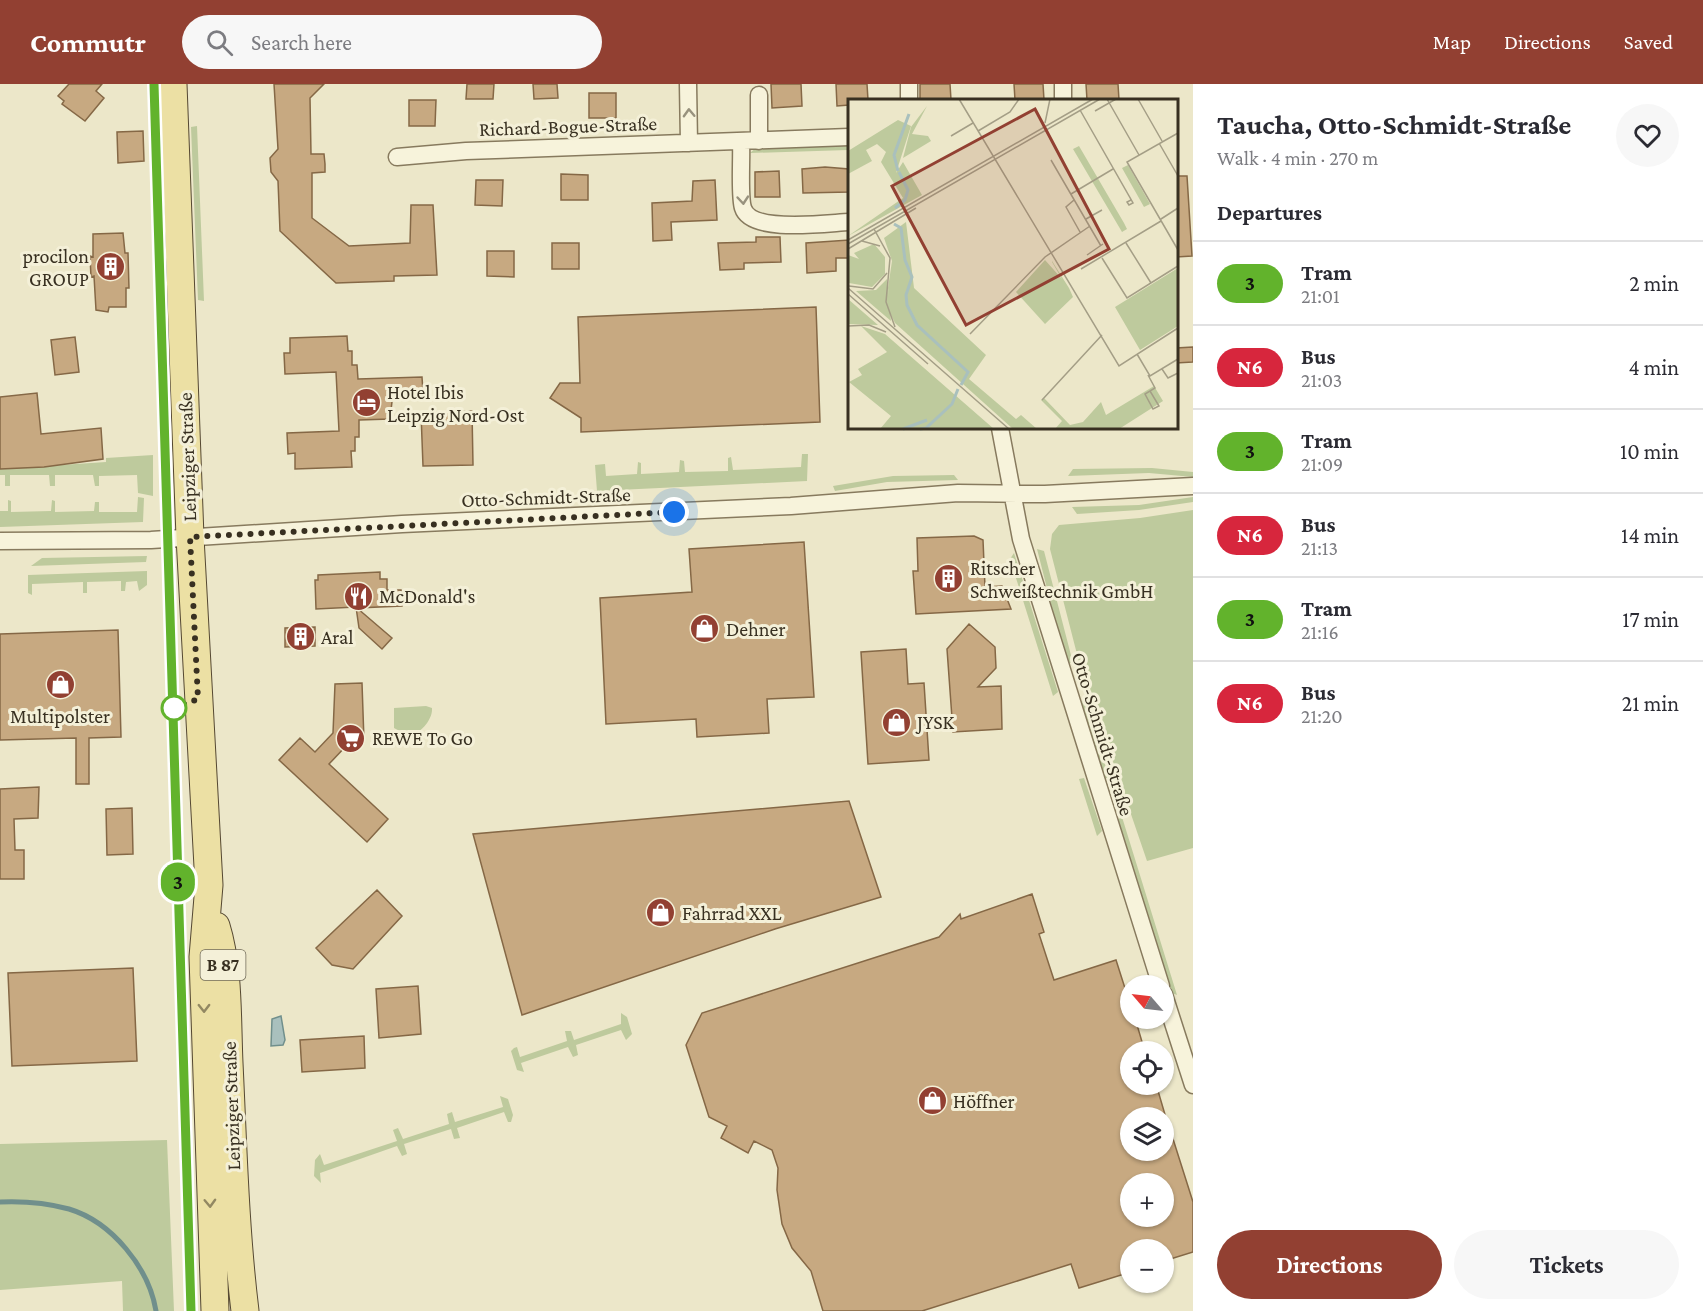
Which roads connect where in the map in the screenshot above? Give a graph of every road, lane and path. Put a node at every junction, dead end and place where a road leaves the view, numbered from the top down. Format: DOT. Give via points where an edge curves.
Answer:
graph roads {
  1 [pos="173,84"];
  2 [pos="688,84"];
  3 [pos="759,95"];
  4 [pos="848,137"];
  5 [pos="759,141"];
  6 [pos="689,142"];
  7 [pos="741,142"];
  8 [pos="397,157"];
  9 [pos="848,222"];
  10 [pos="1000,429"];
  11 [pos="1193,486"];
  12 [pos="1012,494"];
  13 [pos="190,537"];
  14 [pos="0,541"];
  15 [pos="209,902"];
  16 [pos="1158,975"];
  17 [pos="1174,1026"];
  18 [pos="1193,1085"];
  19 [pos="214,1311"];
  20 [pos="245,1311"];
  1 -- 13 [label="main road, Leipziger Straße / B 87"];
  6 -- 2 [label="street, one-way"];
  3 -- 5 [label="street"];
  4 -- 5 [label="street, Richard-Bogue-Straße"];
  5 -- 7 [label="street, Richard-Bogue-Straße"];
  6 -- 7 [label="street, Richard-Bogue-Straße"];
  6 -- 8 [label="street, Richard-Bogue-Straße"];
  7 -- 9 [label="street, one-way" via="743,208 750,218 765,225"];
  10 -- 12 [label="street"];
  11 -- 12 [label="street, Otto-Schmidt-Straße"];
  12 -- 13 [label="street, Otto-Schmidt-Straße"];
  12 -- 16 [label="street, Otto-Schmidt-Straße" via="1021,539"];
  13 -- 14 [label="street, Otto-Schmidt-Straße"];
  13 -- 15 [label="main road, Leipziger Straße / B 87"];
  15 -- 19 [label="main road, Leipziger Straße / B 87, one-way" via="203,957"];
  15 -- 20 [label="main road, Leipziger Straße / B 87" via="221,941 235,1206"];
  17 -- 18 [label="street"];
}
